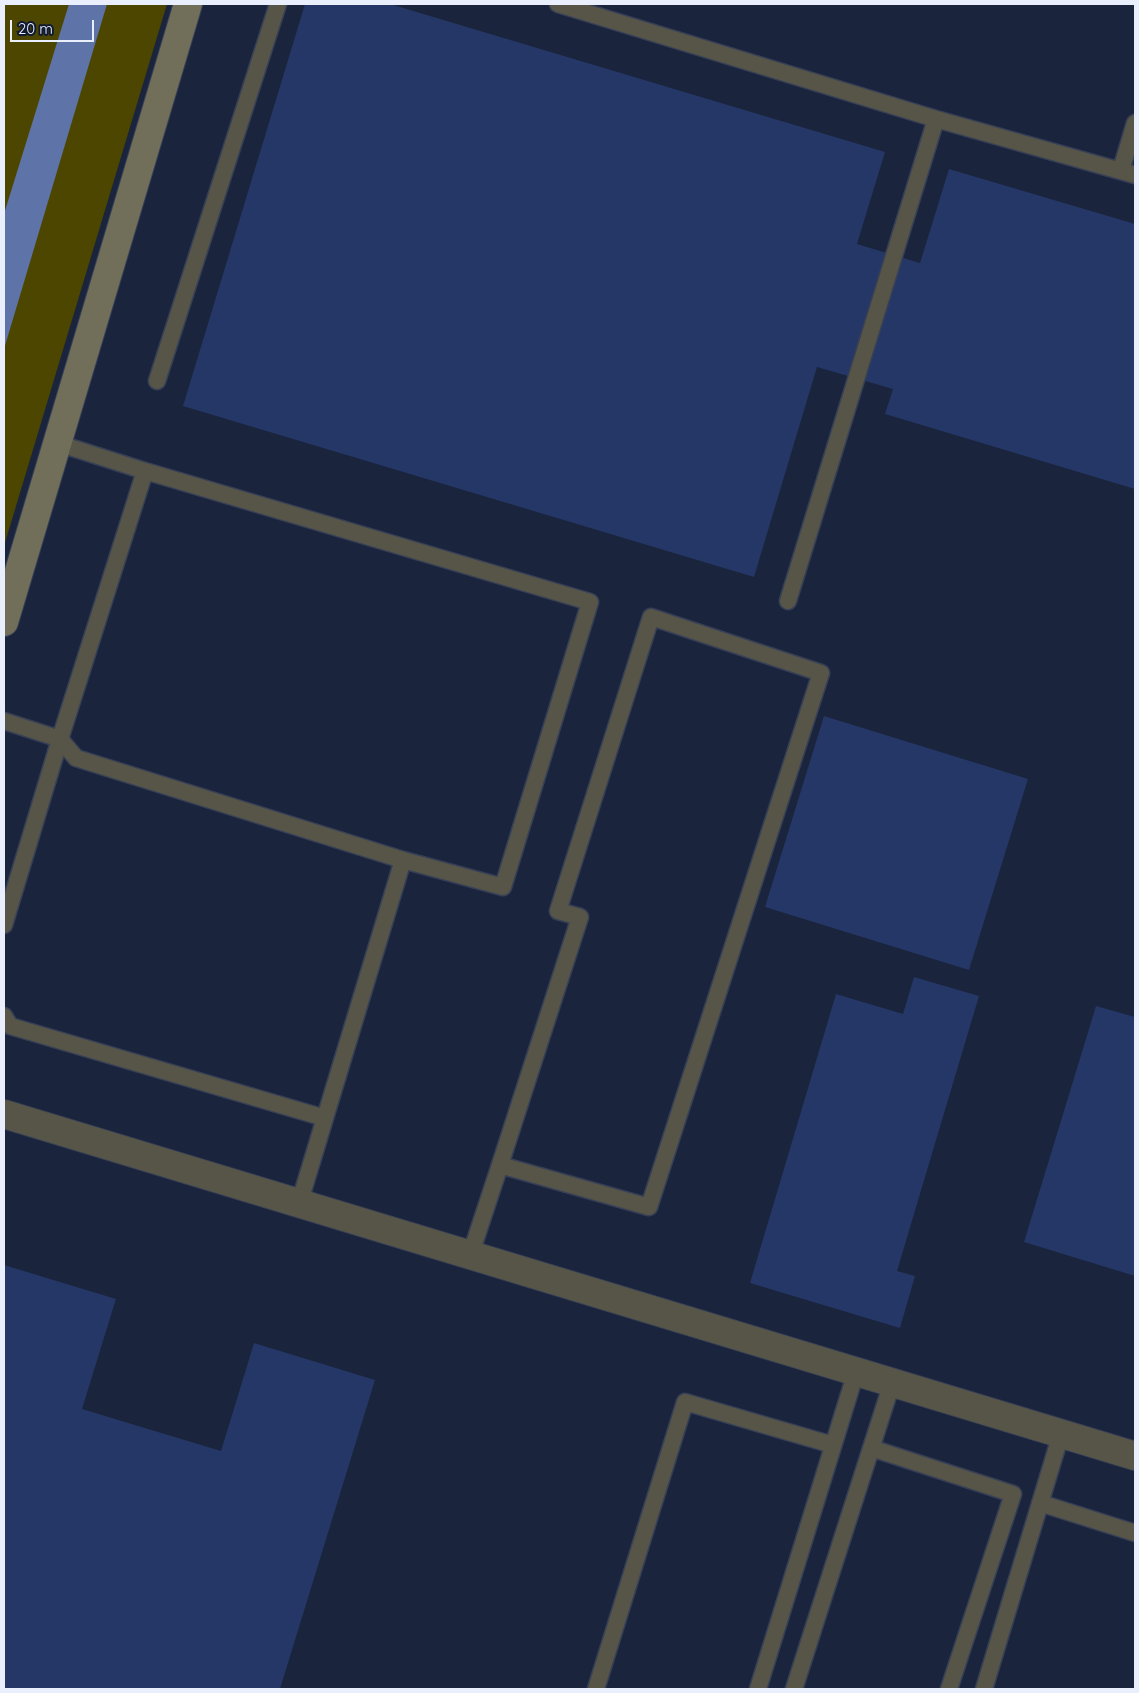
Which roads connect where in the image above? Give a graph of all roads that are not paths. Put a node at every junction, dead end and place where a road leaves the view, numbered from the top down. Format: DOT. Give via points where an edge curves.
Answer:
graph roads {
  1 [pos="188,4"];
  2 [pos="278,4"];
  3 [pos="558,4"];
  4 [pos="936,119"];
  5 [pos="1135,123"];
  6 [pos="1128,173"];
  7 [pos="157,380"];
  8 [pos="57,443"];
  9 [pos="145,470"];
  10 [pos="788,600"];
  11 [pos="4,622"];
  12 [pos="4,721"];
  13 [pos="60,739"];
  14 [pos="403,860"];
  15 [pos="4,925"];
  16 [pos="4,1016"];
  17 [pos="4,1114"];
  18 [pos="325,1118"];
  19 [pos="500,1165"];
  20 [pos="300,1204"];
  21 [pos="470,1256"];
  22 [pos="856,1372"];
  23 [pos="892,1383"];
  24 [pos="1061,1434"];
  25 [pos="833,1445"];
  26 [pos="871,1448"];
  27 [pos="1135,1456"];
  28 [pos="1040,1503"];
  29 [pos="1135,1534"];
  30 [pos="596,1689"];
  31 [pos="758,1689"];
  32 [pos="794,1689"];
  33 [pos="949,1689"];
  34 [pos="984,1689"];
  1 -- 8 [label="main road"];
  2 -- 7 [label="lane"];
  3 -- 4 [label="lane"];
  4 -- 6 [label="lane"];
  4 -- 10 [label="lane"];
  5 -- 6 [label="lane"];
  8 -- 9 [label="lane"];
  8 -- 11 [label="main road"];
  9 -- 13 [label="lane"];
  9 -- 14 [label="lane" via="590,602 502,887"];
  12 -- 13 [label="lane"];
  13 -- 14 [label="lane" via="76,758"];
  13 -- 15 [label="lane"];
  14 -- 18 [label="lane"];
  16 -- 18 [label="lane" via="10,1026"];
  17 -- 20 [label="street"];
  18 -- 20 [label="lane"];
  19 -- 19 [label="lane" via="580,917 558,911 651,618 821,673 649,1207"];
  19 -- 21 [label="lane"];
  20 -- 21 [label="street"];
  21 -- 22 [label="street"];
  22 -- 23 [label="street"];
  22 -- 25 [label="lane"];
  23 -- 24 [label="street"];
  23 -- 26 [label="lane"];
  24 -- 27 [label="street"];
  24 -- 28 [label="lane"];
  25 -- 30 [label="lane" via="685,1402"];
  25 -- 31 [label="lane"];
  26 -- 32 [label="lane"];
  26 -- 33 [label="lane" via="1013,1494"];
  28 -- 29 [label="lane"];
  28 -- 34 [label="lane"];
}
